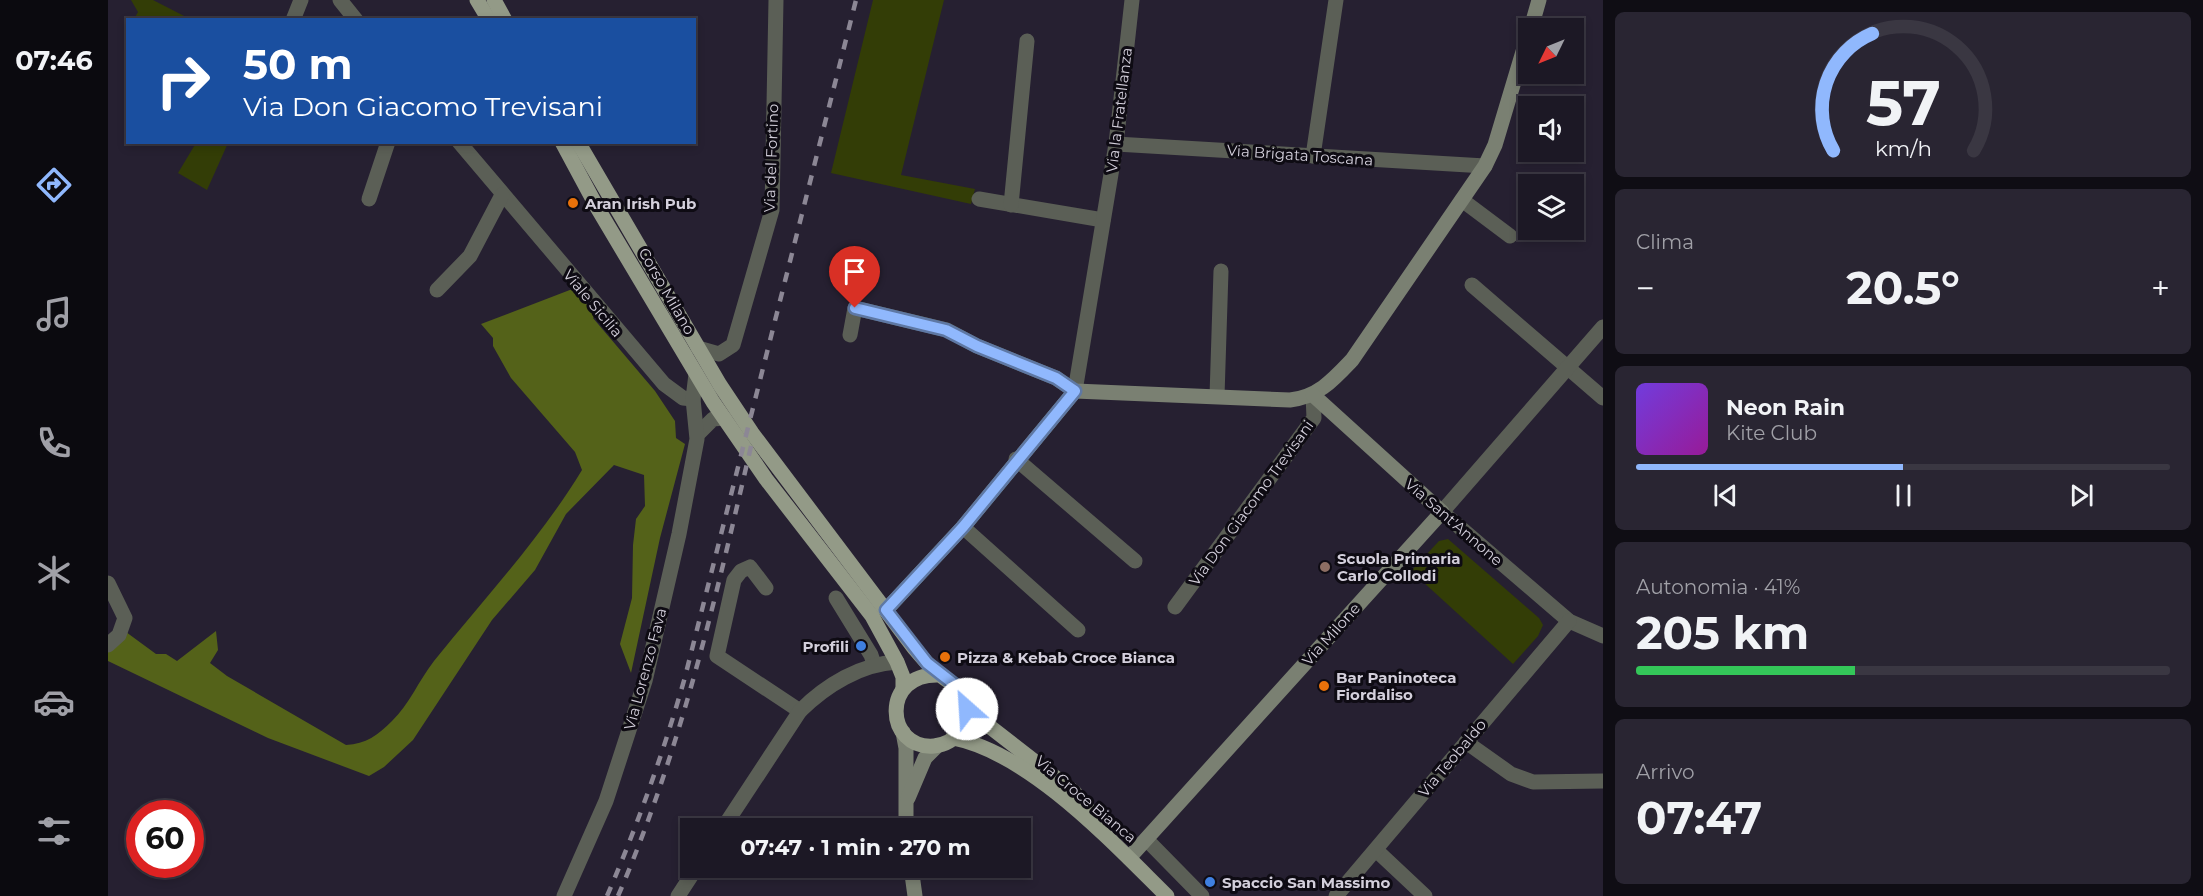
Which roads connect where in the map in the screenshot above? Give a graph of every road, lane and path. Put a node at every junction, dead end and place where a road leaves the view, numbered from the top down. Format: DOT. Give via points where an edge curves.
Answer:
graph roads {
  1 [pos="301,0"];
  2 [pos="340,0"];
  3 [pos="477,0"];
  4 [pos="494,0"];
  5 [pos="776,0"];
  6 [pos="1132,0"];
  7 [pos="1336,0"];
  8 [pos="1539,0"];
  9 [pos="294,18"];
  10 [pos="354,18"];
  11 [pos="488,18"];
  12 [pos="504,18"];
  13 [pos="1534,18"];
  14 [pos="1027,41"];
  15 [pos="1518,69"];
  16 [pos="387,144"];
  17 [pos="461,144"];
  18 [pos="563,144"];
  19 [pos="579,144"];
  20 [pos="1116,144"];
  21 [pos="1313,156"];
  22 [pos="1485,166"];
  23 [pos="502,195"];
  24 [pos="369,199"];
  25 [pos="979,199"];
  26 [pos="1462,200"];
  27 [pos="1011,205"];
  28 [pos="1103,220"];
  29 [pos="1510,236"];
  30 [pos="1221,271"];
  31 [pos="1472,285"];
  32 [pos="437,290"];
  33 [pos="1603,327"];
  34 [pos="850,335"];
  35 [pos="698,348"];
  36 [pos="1566,367"];
  37 [pos="696,375"];
  38 [pos="1075,391"];
  39 [pos="1313,395"];
  40 [pos="1217,396"];
  41 [pos="1603,398"];
  42 [pos="693,399"];
  43 [pos="724,418"];
  44 [pos="752,433"];
  45 [pos="698,434"];
  46 [pos="1016,459"];
  47 [pos="1442,512"];
  48 [pos="963,527"];
  49 [pos="1135,561"];
  50 [pos="108,583"];
  51 [pos="766,588"];
  52 [pos="836,598"];
  53 [pos="1175,607"];
  54 [pos="886,610"];
  55 [pos="1569,621"];
  56 [pos="1078,630"];
  57 [pos="1603,636"];
  58 [pos="108,645"];
  59 [pos="897,662"];
  60 [pos="874,664"];
  61 [pos="940,675"];
  62 [pos="903,688"];
  63 [pos="967,709"];
  64 [pos="800,711"];
  65 [pos="903,732"];
  66 [pos="953,738"];
  67 [pos="1466,742"];
  68 [pos="936,746"];
  69 [pos="1603,780"];
  70 [pos="906,804"];
  71 [pos="730,818"];
  72 [pos="906,818"];
  73 [pos="1147,840"];
  74 [pos="1376,850"];
  75 [pos="1129,858"];
  76 [pos="690,878"];
  77 [pos="913,878"];
  78 [pos="564,896"];
  79 [pos="678,896"];
  80 [pos="915,896"];
  81 [pos="1167,896"];
  82 [pos="1202,896"];
  83 [pos="1336,896"];
  84 [pos="1425,896"];
  1 -- 9 [label="street"];
  2 -- 10 [label="street"];
  3 -- 11 [label="main road"];
  4 -- 12 [label="main road"];
  5 -- 35 [label="street, Via del Fortino" via="772,210 734,345 719,354"];
  6 -- 20 [label="street, Via la Fratellanza"];
  7 -- 21 [label="street"];
  8 -- 13 [label="street"];
  14 -- 27 [label="street"];
  15 -- 22 [label="street, Via Don Giacomo Trevisani" via="1496,145"];
  16 -- 24 [label="street"];
  17 -- 23 [label="street, Viale Sicilia"];
  18 -- 37 [label="main road, Corso Milano"];
  19 -- 35 [label="main road, Corso Milano"];
  20 -- 21 [label="street, Via Brigata Toscana"];
  20 -- 28 [label="street, Via la Fratellanza"];
  21 -- 22 [label="street, Via Brigata Toscana"];
  22 -- 26 [label="street, Via Don Giacomo Trevisani"];
  23 -- 32 [label="street" via="470,256"];
  23 -- 42 [label="street, Viale Sicilia" via="664,384 683,398"];
  25 -- 27 [label="street"];
  26 -- 29 [label="street"];
  26 -- 39 [label="street, Via Don Giacomo Trevisani" via="1352,360"];
  27 -- 28 [label="street"];
  28 -- 38 [label="street, Via la Fratellanza"];
  30 -- 40 [label="street"];
  31 -- 36 [label="street"];
  33 -- 36 [label="street, Via Milone"];
  34 -- 38 [label="street" via="855,308 946,330 1056,378"];
  35 -- 44 [label="main road, Corso Milano"];
  36 -- 41 [label="street"];
  36 -- 47 [label="street, Via Milone"];
  37 -- 42 [label="street, Via Lorenzo Fava"];
  37 -- 43 [label="main road, Corso Milano"];
  38 -- 40 [label="street, Via Don Giacomo Trevisani"];
  38 -- 46 [label="street"];
  39 -- 40 [label="street, Via Don Giacomo Trevisani" via="1290,400"];
  39 -- 47 [label="street, Via Sant'Annone"];
  39 -- 53 [label="street, Via Don Giacomo Trevisani" via="1314,418"];
  42 -- 45 [label="street, Via Lorenzo Fava"];
  43 -- 45 [label="street" via="713,419"];
  43 -- 59 [label="main road, Corso Milano" via="872,616"];
  44 -- 54 [label="main road, Via Croce Bianca"];
  45 -- 78 [label="street, Via Lorenzo Fava" via="645,681 606,801"];
  46 -- 48 [label="street"];
  46 -- 49 [label="street"];
  47 -- 55 [label="street, Via Sant'Annone"];
  47 -- 73 [label="street, Via Milone"];
  48 -- 54 [label="street"];
  48 -- 56 [label="street"];
  50 -- 58 [label="street" via="125,618 118,635"];
  51 -- 64 [label="street" via="750,567 734,580 717,656"];
  52 -- 60 [label="street"];
  54 -- 61 [label="main road, Via Croce Bianca"];
  55 -- 57 [label="street, Via Sant'Annone"];
  55 -- 67 [label="street, Via Teobaldo"];
  59 -- 60 [label="street"];
  59 -- 62 [label="main road"];
  60 -- 64 [label="street" via="827,689"];
  61 -- 62 [label="main road" via="920,677"];
  61 -- 63 [label="main road, Via Croce Bianca" via="959,688"];
  62 -- 65 [label="main road" via="896,705"];
  63 -- 66 [label="main road" via="964,725"];
  63 -- 75 [label="main road, Via Croce Bianca" via="1074,792"];
  64 -- 71 [label="street"];
  65 -- 68 [label="main road" via="918,743"];
  65 -- 70 [label="street"];
  66 -- 68 [label="main road"];
  66 -- 75 [label="main road, Via Croce Bianca" via="975,743 1020,767"];
  67 -- 69 [label="street" via="1510,774 1533,782"];
  67 -- 74 [label="street, Via Teobaldo"];
  68 -- 70 [label="street" via="925,758"];
  70 -- 72 [label="street"];
  73 -- 75 [label="street, Via Milone"];
  73 -- 82 [label="street"];
  74 -- 83 [label="street, Via Teobaldo"];
  74 -- 84 [label="street"];
  75 -- 81 [label="main road"];
  76 -- 79 [label="street"];
  77 -- 80 [label="street"];
}
